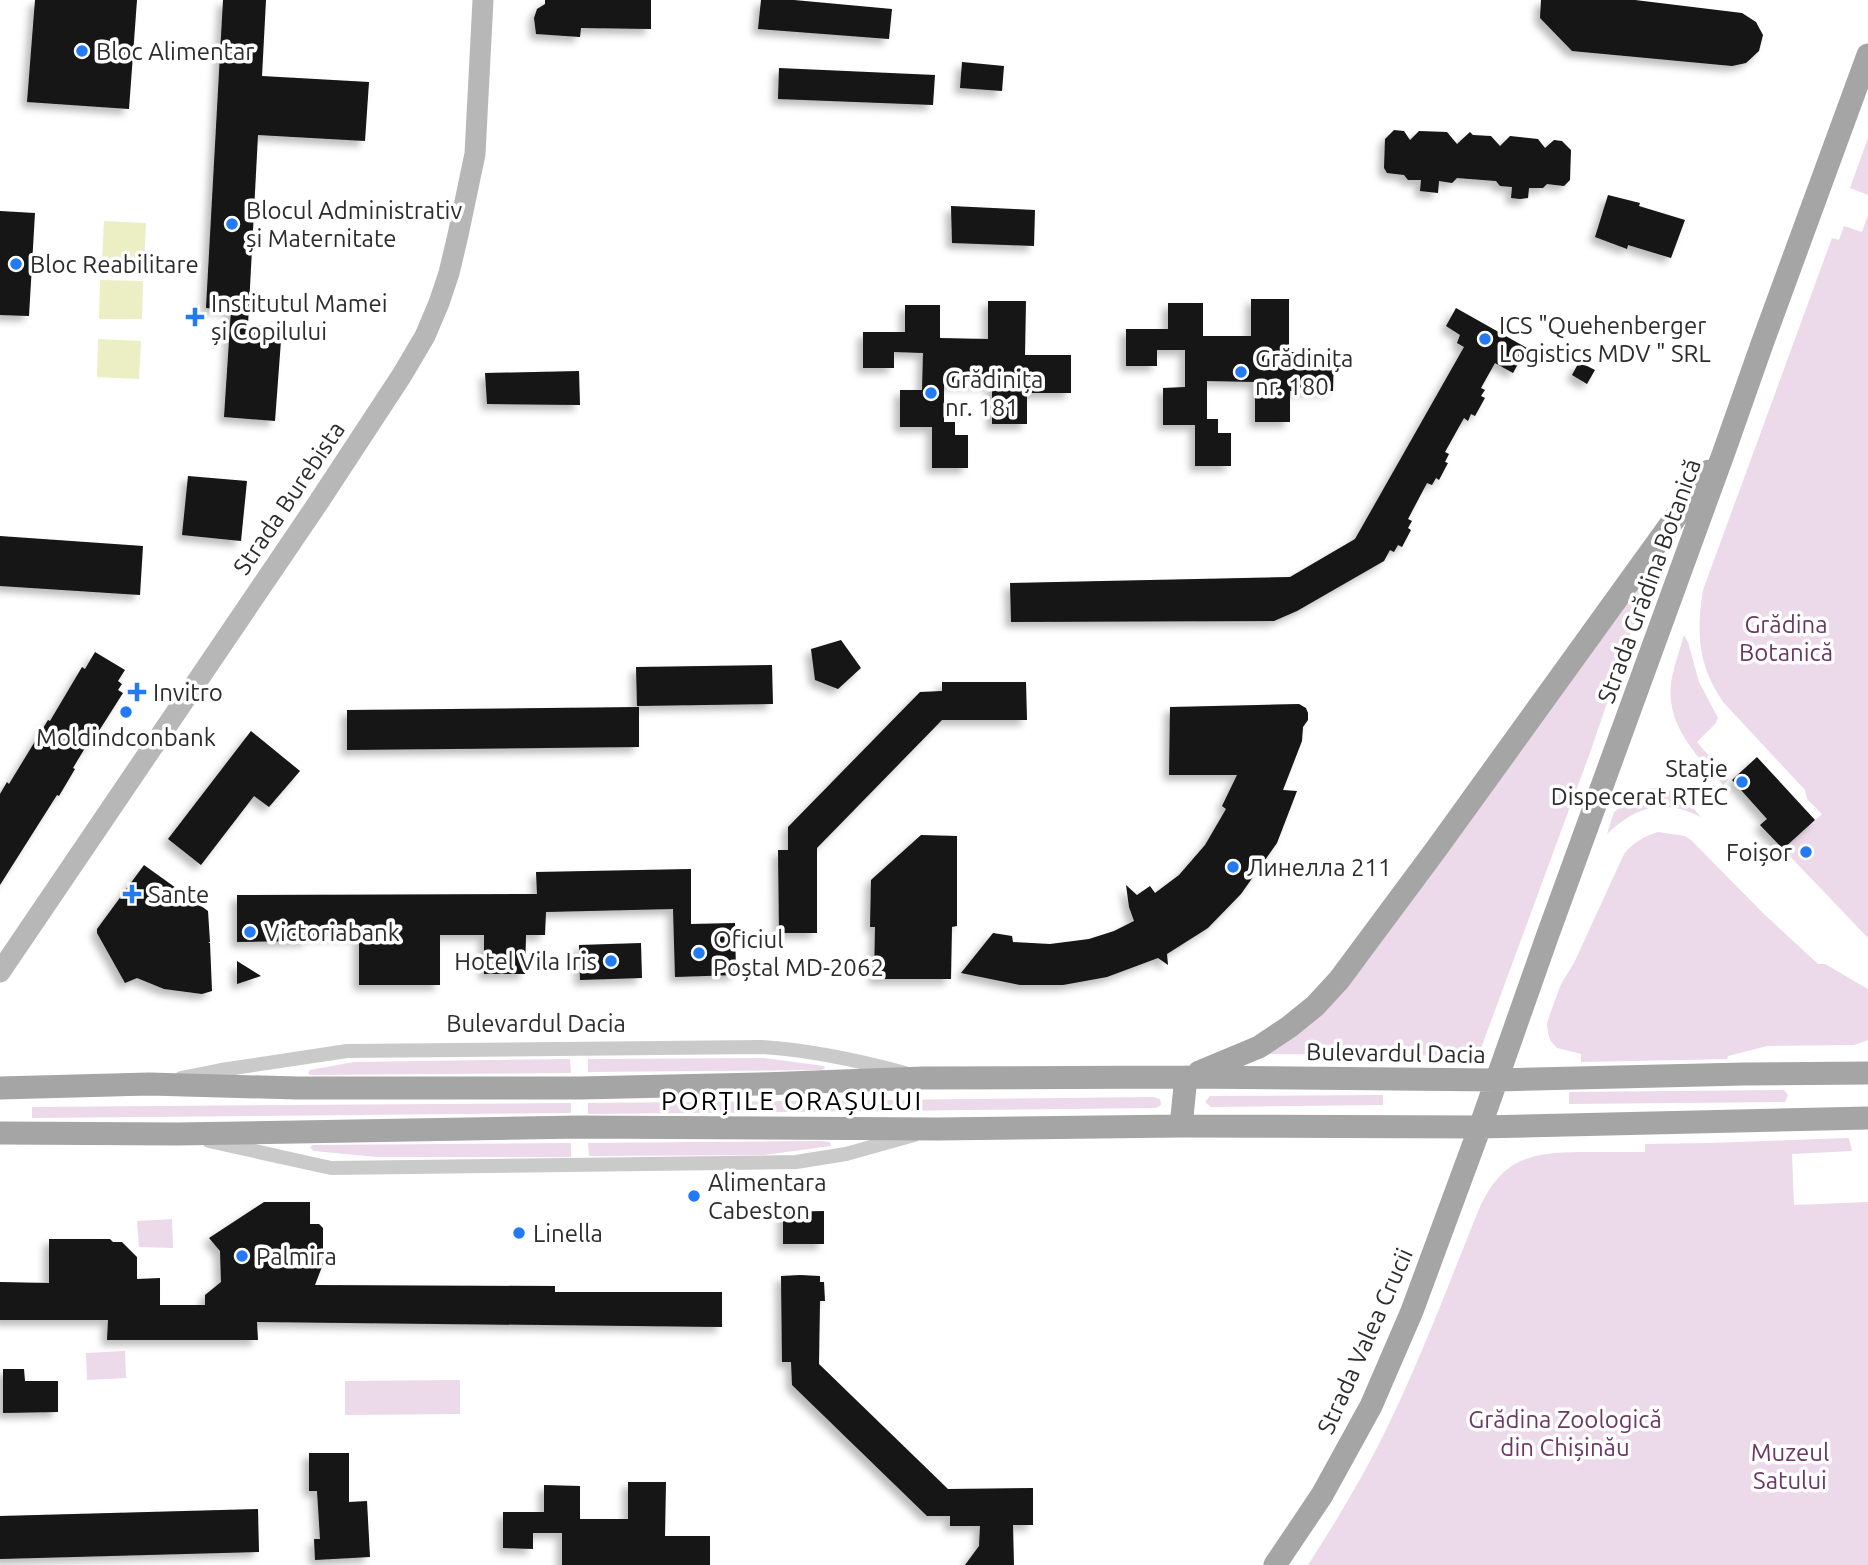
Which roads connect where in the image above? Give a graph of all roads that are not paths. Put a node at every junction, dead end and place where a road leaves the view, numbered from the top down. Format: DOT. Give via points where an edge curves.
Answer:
graph roads {
  1 [pos="482,0"];
  2 [pos="1868,55"];
  3 [pos="1725,449"];
  4 [pos="0,972"];
  5 [pos="1868,1073"];
  6 [pos="1186,1077"];
  7 [pos="923,1078"];
  8 [pos="1497,1080"];
  9 [pos="149,1084"];
  10 [pos="0,1088"];
  11 [pos="1868,1118"];
  12 [pos="1181,1126"];
  13 [pos="1480,1126"];
  14 [pos="938,1129"];
  15 [pos="0,1133"];
  16 [pos="177,1134"];
  17 [pos="1275,1565"];
  1 -- 4 [label="main road, Strada Burebista" via="475,154 449,273 425,335 318,503"];
  2 -- 3 [label="main road, Strada Grădina Botanică"];
  3 -- 6 [label="main road" via="1339,980 1315,1006 1259,1047"];
  3 -- 8 [label="main road, Strada Grădina Botanică"];
  5 -- 8 [label="main road, Bulevardul Dacia"];
  6 -- 7 [label="main road, Bulevardul Dacia"];
  6 -- 8 [label="main road, Bulevardul Dacia"];
  6 -- 12 [label="main road"];
  7 -- 9 [label="main road, Bulevardul Dacia" via="580,1088"];
  7 -- 9 [label="street, Bulevardul Dacia" via="797,1049 592,1048 347,1051"];
  8 -- 13 [label="main road, Strada Grădina Botanică"];
  9 -- 10 [label="main road, Bulevardul Dacia"];
  11 -- 13 [label="main road"];
  12 -- 13 [label="main road"];
  12 -- 14 [label="main road"];
  13 -- 17 [label="main road, Strada Valea Crucii" via="1412,1311 1371,1406 1322,1495"];
  14 -- 16 [label="main road" via="580,1126"];
  14 -- 16 [label="street" via="846,1154 796,1162 331,1168"];
  15 -- 16 [label="main road"];
}
